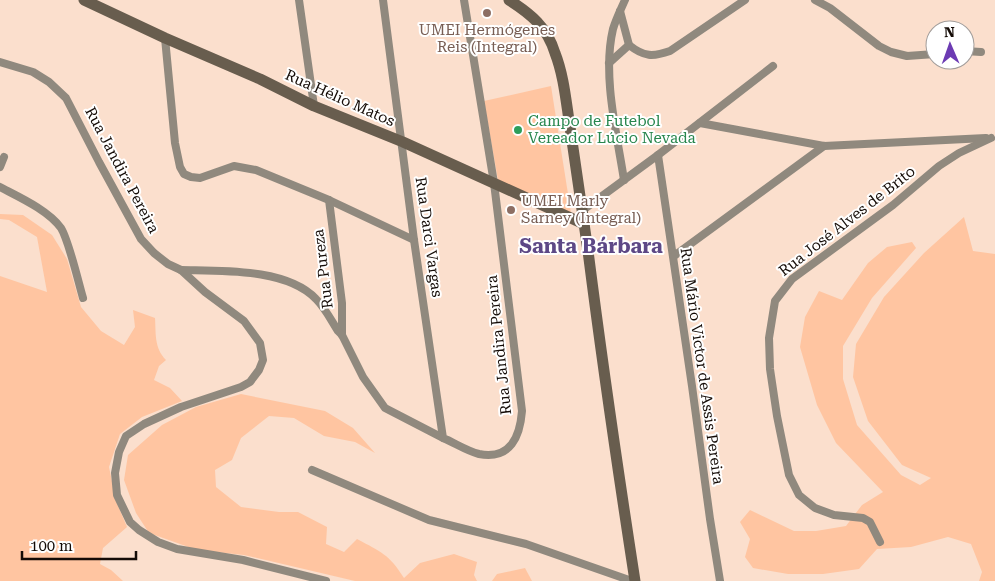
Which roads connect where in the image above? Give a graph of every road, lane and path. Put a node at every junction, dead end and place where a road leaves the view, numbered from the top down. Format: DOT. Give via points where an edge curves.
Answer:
graph roads {
  1 [pos="84,0"];
  2 [pos="300,0"];
  3 [pos="383,0"];
  4 [pos="464,0"];
  5 [pos="509,0"];
  6 [pos="625,0"];
  7 [pos="745,0"];
  8 [pos="815,0"];
  9 [pos="620,11"];
  10 [pos="165,38"];
  11 [pos="629,45"];
  12 [pos="975,52"];
  13 [pos="981,52"];
  14 [pos="925,55"];
  15 [pos="0,62"];
  16 [pos="609,63"];
  17 [pos="774,66"];
  18 [pos="314,106"];
  19 [pos="700,123"];
  20 [pos="993,137"];
  21 [pos="403,142"];
  22 [pos="824,146"];
  23 [pos="658,155"];
  24 [pos="4,157"];
  25 [pos="0,167"];
  26 [pos="624,180"];
  27 [pos="494,183"];
  28 [pos="0,187"];
  29 [pos="328,200"];
  30 [pos="583,210"];
  31 [pos="584,224"];
  32 [pos="414,240"];
  33 [pos="674,256"];
  34 [pos="181,270"];
  35 [pos="83,298"];
  36 [pos="342,335"];
  37 [pos="443,438"];
  38 [pos="312,470"];
  39 [pos="880,542"];
  40 [pos="326,581"];
  41 [pos="634,581"];
  42 [pos="720,581"];
  1 -- 10 [label="street, Rua Hélio Matos"];
  2 -- 18 [label="street"];
  3 -- 21 [label="street, Rua Darci Vargas"];
  4 -- 27 [label="street, Rua Jandira Pereira"];
  5 -- 30 [label="street" via="528,12 540,25 556,53"];
  6 -- 9 [label="street"];
  7 -- 11 [label="street" via="670,51 649,55"];
  8 -- 14 [label="street" via="891,52 907,56"];
  9 -- 11 [label="street"];
  9 -- 16 [label="street" via="613,28"];
  10 -- 18 [label="street, Rua Hélio Matos"];
  10 -- 29 [label="street" via="175,143 184,174 200,178 234,166 245,167"];
  11 -- 16 [label="street"];
  12 -- 13 [label="street"];
  15 -- 34 [label="street, Rua Jandira Pereira" via="32,72 66,98 141,239 168,264"];
  16 -- 26 [label="street"];
  17 -- 19 [label="street"];
  18 -- 21 [label="street, Rua Hélio Matos"];
  19 -- 22 [label="street"];
  19 -- 23 [label="street"];
  20 -- 22 [label="street"];
  20 -- 39 [label="street, Rua José Alves de Brito" via="939,166 894,204 792,279 775,301 769,338 770,368 789,475 799,495 815,508 834,515 863,518 870,522"];
  21 -- 27 [label="street, Rua Hélio Matos"];
  21 -- 32 [label="street, Rua Darci Vargas"];
  22 -- 33 [label="street"];
  23 -- 26 [label="street"];
  23 -- 33 [label="street, Rua Mário Victor de Assis Pereira"];
  24 -- 25 [label="street"];
  26 -- 30 [label="street"];
  27 -- 31 [label="street, Rua Hélio Matos"];
  27 -- 37 [label="street, Rua Jandira Pereira" via="522,411 520,426 517,438 508,448 496,453 480,454"];
  28 -- 35 [label="street" via="25,200 61,228"];
  29 -- 32 [label="street"];
  29 -- 36 [label="street, Rua Pureza" via="342,303"];
  30 -- 31 [label="street"];
  31 -- 41 [label="street"];
  32 -- 37 [label="street, Rua Darci Vargas"];
  33 -- 42 [label="street, Rua Mário Victor de Assis Pereira"];
  34 -- 36 [label="street" via="264,275 298,284 316,299"];
  34 -- 40 [label="street, Rua Jandira Pereira" via="244,321 260,343 263,360 250,382 241,387 181,407 126,436 115,473 117,495 130,522 158,542 177,549 243,560"];
  36 -- 37 [label="street" via="385,408"];
  38 -- 41 [label="street" via="429,520 526,544"];
}
